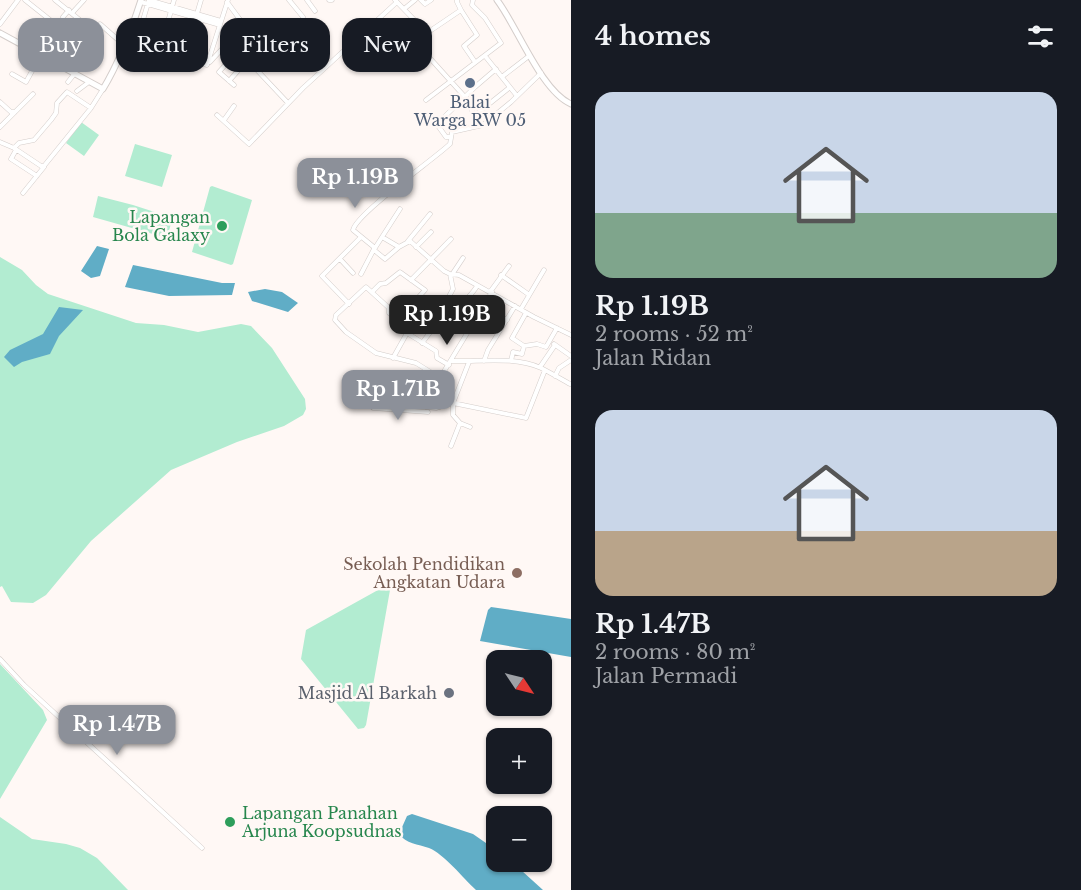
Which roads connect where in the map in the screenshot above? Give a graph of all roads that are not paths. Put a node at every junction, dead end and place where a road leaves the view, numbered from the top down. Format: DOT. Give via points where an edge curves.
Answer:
graph roads {
  1 [pos="18,0"];
  2 [pos="25,0"];
  3 [pos="55,0"];
  4 [pos="84,0"];
  5 [pos="174,0"];
  6 [pos="201,0"];
  7 [pos="289,0"];
  8 [pos="307,0"];
  9 [pos="415,0"];
  10 [pos="421,0"];
  11 [pos="431,0"];
  12 [pos="457,0"];
  13 [pos="473,0"];
  14 [pos="497,0"];
  15 [pos="141,1"];
  16 [pos="229,1"];
  17 [pos="396,1"];
  18 [pos="149,2"];
  19 [pos="172,9"];
  20 [pos="404,9"];
  21 [pos="461,10"];
  22 [pos="71,11"];
  23 [pos="315,11"];
  24 [pos="196,16"];
  25 [pos="63,17"];
  26 [pos="303,17"];
  27 [pos="48,18"];
  28 [pos="79,18"];
  29 [pos="135,18"];
  30 [pos="144,18"];
  31 [pos="169,18"];
  32 [pos="222,18"];
  33 [pos="240,18"];
  34 [pos="413,18"];
  35 [pos="220,23"];
  36 [pos="0,24"];
  37 [pos="104,28"];
  38 [pos="432,30"];
  39 [pos="0,33"];
  40 [pos="116,38"];
  41 [pos="18,43"];
  42 [pos="213,49"];
  43 [pos="218,53"];
  44 [pos="485,56"];
  45 [pos="529,56"];
  46 [pos="432,60"];
  47 [pos="208,62"];
  48 [pos="475,62"];
  49 [pos="116,64"];
  50 [pos="208,64"];
  51 [pos="496,69"];
  52 [pos="220,71"];
  53 [pos="31,72"];
  54 [pos="237,72"];
  55 [pos="259,72"];
  56 [pos="75,73"];
  57 [pos="541,73"];
  58 [pos="12,74"];
  59 [pos="504,76"];
  60 [pos="451,80"];
  61 [pos="89,81"];
  62 [pos="229,81"];
  63 [pos="68,82"];
  64 [pos="234,85"];
  65 [pos="509,88"];
  66 [pos="103,89"];
  67 [pos="77,92"];
  68 [pos="33,94"];
  69 [pos="517,96"];
  70 [pos="465,97"];
  71 [pos="426,100"];
  72 [pos="0,102"];
  73 [pos="288,103"];
  74 [pos="571,104"];
  75 [pos="234,106"];
  76 [pos="91,108"];
  77 [pos="15,112"];
  78 [pos="217,115"];
  79 [pos="431,116"];
  80 [pos="474,116"];
  81 [pos="224,120"];
  82 [pos="438,123"];
  83 [pos="480,126"];
  84 [pos="0,127"];
  85 [pos="451,137"];
  86 [pos="0,142"];
  87 [pos="15,149"];
  88 [pos="45,166"];
  89 [pos="37,176"];
  90 [pos="23,193"];
  91 [pos="400,209"];
  92 [pos="430,214"];
  93 [pos="430,232"];
  94 [pos="361,237"];
  95 [pos="382,237"];
  96 [pos="452,239"];
  97 [pos="408,241"];
  98 [pos="399,247"];
  99 [pos="416,247"];
  100 [pos="374,249"];
  101 [pos="463,258"];
  102 [pos="340,259"];
  103 [pos="431,261"];
  104 [pos="509,266"];
  105 [pos="544,270"];
  106 [pos="353,273"];
  107 [pos="361,274"];
  108 [pos="451,274"];
  109 [pos="501,275"];
  110 [pos="411,280"];
  111 [pos="477,286"];
  112 [pos="372,292"];
  113 [pos="491,292"];
  114 [pos="528,294"];
  115 [pos="349,304"];
  116 [pos="515,306"];
  117 [pos="459,308"];
  118 [pos="483,308"];
  119 [pos="521,309"];
  120 [pos="526,313"];
  121 [pos="398,320"];
  122 [pos="507,320"];
  123 [pos="557,328"];
  124 [pos="407,333"];
  125 [pos="571,335"];
  126 [pos="550,341"];
  127 [pos="422,343"];
  128 [pos="555,345"];
  129 [pos="524,346"];
  130 [pos="393,358"];
  131 [pos="571,358"];
  132 [pos="484,361"];
  133 [pos="511,361"];
  134 [pos="469,362"];
  135 [pos="450,363"];
  136 [pos="540,368"];
  137 [pos="545,370"];
  138 [pos="555,375"];
  139 [pos="440,378"];
  140 [pos="414,380"];
  141 [pos="570,384"];
  142 [pos="433,392"];
  143 [pos="453,403"];
  144 [pos="373,408"];
  145 [pos="427,410"];
  146 [pos="460,423"];
  147 [pos="470,427"];
  148 [pos="451,446"];
  149 [pos="0,659"];
  150 [pos="202,848"];
  1 -- 36 [label="street"];
  2 -- 27 [label="street"];
  3 -- 22 [label="street"];
  4 -- 22 [label="street"];
  5 -- 19 [label="street"];
  6 -- 24 [label="street"];
  7 -- 26 [label="street"];
  8 -- 23 [label="street"];
  9 -- 20 [label="street"];
  10 -- 11 [label="street" via="425,4"];
  12 -- 21 [label="street"];
  13 -- 44 [label="street" via="472,5 501,42"];
  14 -- 45 [label="street"];
  15 -- 18 [label="street"];
  15 -- 29 [label="street"];
  16 -- 32 [label="street"];
  16 -- 33 [label="street"];
  17 -- 20 [label="street"];
  17 -- 73 [label="street"];
  18 -- 19 [label="street"];
  18 -- 30 [label="street"];
  19 -- 24 [label="street"];
  19 -- 31 [label="street"];
  20 -- 34 [label="street"];
  21 -- 38 [label="street"];
  21 -- 48 [label="street" via="477,35 464,46"];
  22 -- 25 [label="street"];
  22 -- 28 [label="street"];
  24 -- 35 [label="street"];
  35 -- 42 [label="street"];
  37 -- 40 [label="street"];
  39 -- 41 [label="street"];
  42 -- 43 [label="street"];
  42 -- 47 [label="street"];
  43 -- 50 [label="street"];
  44 -- 48 [label="street"];
  44 -- 51 [label="street"];
  45 -- 57 [label="street"];
  45 -- 59 [label="street"];
  46 -- 60 [label="street"];
  48 -- 60 [label="street"];
  49 -- 66 [label="street"];
  51 -- 65 [label="street"];
  51 -- 70 [label="street"];
  52 -- 62 [label="street"];
  53 -- 58 [label="street" via="26,82"];
  54 -- 62 [label="street"];
  55 -- 73 [label="street"];
  56 -- 61 [label="street"];
  56 -- 63 [label="street"];
  57 -- 69 [label="street"];
  57 -- 74 [label="street"];
  60 -- 70 [label="street"];
  60 -- 71 [label="street"];
  61 -- 66 [label="street"];
  61 -- 67 [label="street"];
  62 -- 64 [label="street"];
  65 -- 69 [label="street"];
  65 -- 80 [label="street"];
  66 -- 76 [label="street"];
  68 -- 77 [label="street"];
  69 -- 83 [label="street"];
  70 -- 80 [label="street"];
  70 -- 82 [label="street"];
  72 -- 77 [label="street"];
  73 -- 81 [label="street" via="248,144"];
  75 -- 81 [label="street"];
  76 -- 87 [label="street" via="67,92 34,140 20,143"];
  76 -- 88 [label="street"];
  77 -- 84 [label="street"];
  78 -- 81 [label="street"];
  79 -- 82 [label="street"];
  80 -- 83 [label="street"];
  82 -- 85 [label="street" via="446,137"];
  83 -- 85 [label="street" via="455,131"];
  85 -- 94 [label="street" via="450,144 354,226 354,232"];
  86 -- 87 [label="street"];
  87 -- 88 [label="street"];
  87 -- 89 [label="street" via="11,159"];
  88 -- 89 [label="street"];
  89 -- 90 [label="street"];
  91 -- 95 [label="street"];
  92 -- 97 [label="street"];
  93 -- 99 [label="street"];
  94 -- 100 [label="street"];
  94 -- 102 [label="street"];
  95 -- 98 [label="street"];
  95 -- 100 [label="street"];
  96 -- 103 [label="street"];
  97 -- 98 [label="street"];
  97 -- 99 [label="street"];
  98 -- 100 [label="street" via="385,259"];
  99 -- 103 [label="street"];
  100 -- 107 [label="street"];
  101 -- 108 [label="street"];
  102 -- 106 [label="street"];
  102 -- 115 [label="street" via="322,276"];
  103 -- 108 [label="street"];
  103 -- 110 [label="street"];
  104 -- 109 [label="street"];
  105 -- 114 [label="street"];
  108 -- 111 [label="street"];
  108 -- 127 [label="street" via="453,289 446,302 450,306"];
  109 -- 113 [label="street"];
  109 -- 114 [label="street"];
  110 -- 112 [label="street" via="400,272"];
  110 -- 121 [label="street" via="425,290"];
  111 -- 113 [label="street"];
  111 -- 117 [label="street"];
  112 -- 115 [label="street" via="365,287"];
  112 -- 121 [label="street"];
  113 -- 116 [label="street"];
  113 -- 118 [label="street"];
  114 -- 119 [label="street"];
  115 -- 130 [label="street" via="335,320 376,353"];
  116 -- 119 [label="street"];
  116 -- 122 [label="street"];
  118 -- 122 [label="street"];
  118 -- 135 [label="street"];
  119 -- 120 [label="street"];
  120 -- 123 [label="street"];
  120 -- 129 [label="street" via="512,338"];
  121 -- 124 [label="street" via="409,328"];
  122 -- 132 [label="street"];
  123 -- 125 [label="street"];
  123 -- 126 [label="street"];
  124 -- 127 [label="street"];
  124 -- 130 [label="street"];
  126 -- 128 [label="street"];
  126 -- 129 [label="street" via="546,347"];
  127 -- 135 [label="street" via="436,351 437,358"];
  128 -- 131 [label="street"];
  128 -- 136 [label="street"];
  129 -- 133 [label="street" via="522,354 513,352"];
  130 -- 139 [label="street" via="416,363"];
  131 -- 138 [label="street"];
  132 -- 133 [label="street"];
  132 -- 134 [label="street"];
  133 -- 136 [label="street"];
  134 -- 135 [label="street"];
  134 -- 143 [label="street"];
  135 -- 139 [label="street"];
  136 -- 137 [label="street"];
  137 -- 138 [label="street"];
  137 -- 143 [label="street" via="526,418"];
  138 -- 141 [label="street"];
  139 -- 142 [label="street"];
  140 -- 142 [label="street"];
  142 -- 145 [label="street"];
  143 -- 145 [label="street"];
  143 -- 146 [label="street" via="453,415"];
  144 -- 145 [label="street"];
  146 -- 147 [label="street"];
  146 -- 148 [label="street"];
  149 -- 150 [label="street"];
}
